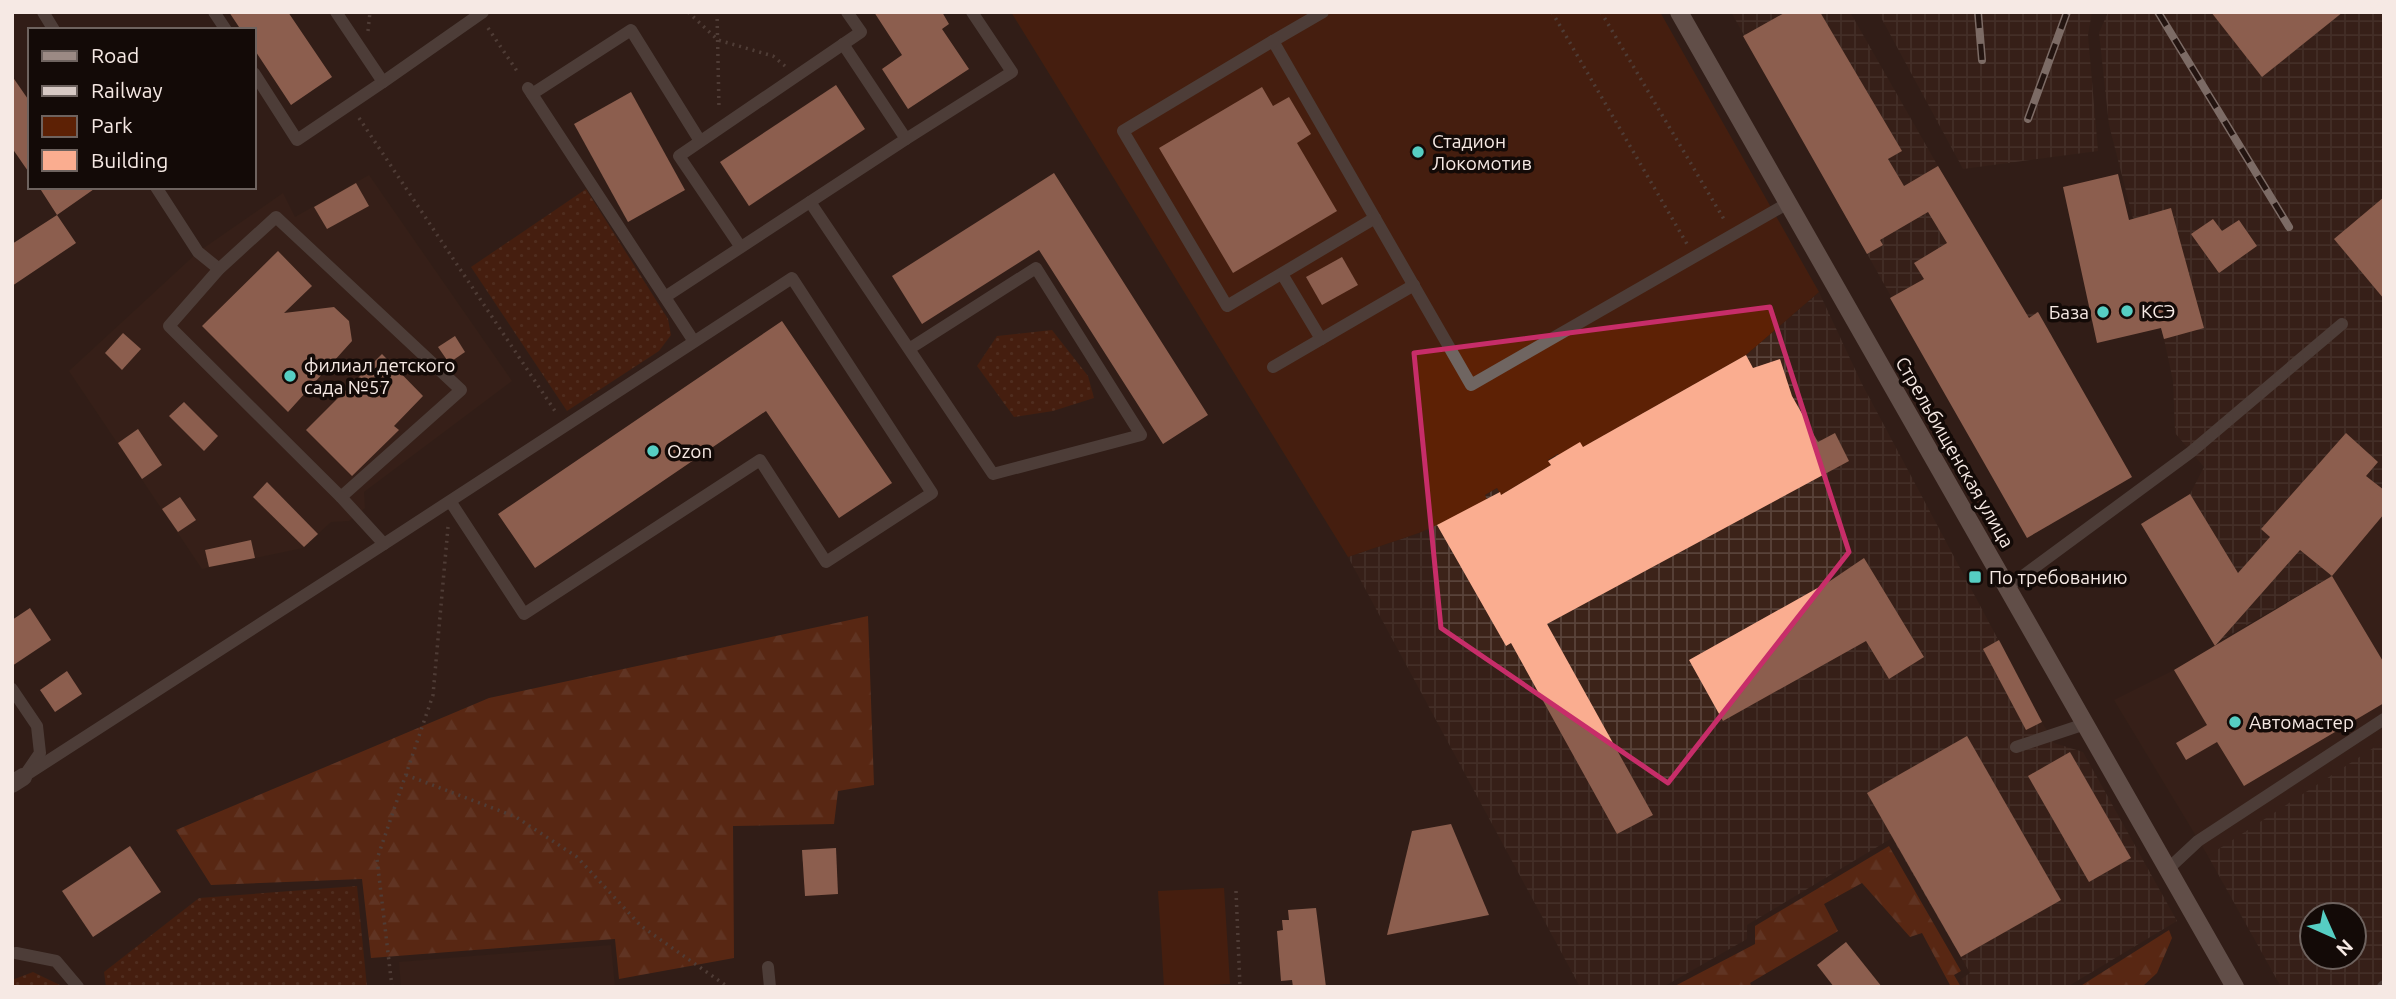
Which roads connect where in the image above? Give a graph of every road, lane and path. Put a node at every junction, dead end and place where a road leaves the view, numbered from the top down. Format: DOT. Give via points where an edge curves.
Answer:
graph roads {
  1 [pos="43,12"];
  2 [pos="214,12"];
  3 [pos="336,12"];
  4 [pos="688,12"];
  5 [pos="717,12"];
  6 [pos="847,12"];
  7 [pos="972,12"];
  8 [pos="1323,12"];
  9 [pos="1552,12"];
  10 [pos="1601,12"];
  11 [pos="1679,12"];
  12 [pos="481,14"];
  13 [pos="53,28"];
  14 [pos="225,28"];
  15 [pos="718,40"];
  16 [pos="1273,41"];
  17 [pos="843,44"];
  18 [pos="797,75"];
  19 [pos="256,76"];
  20 [pos="383,82"];
  21 [pos="530,91"];
  22 [pos="350,104"];
  23 [pos="720,128"];
  24 [pos="906,139"];
  25 [pos="700,142"];
  26 [pos="157,189"];
  27 [pos="810,201"];
  28 [pos="1788,203"];
  29 [pos="1375,218"];
  30 [pos="1733,234"];
  31 [pos="740,246"];
  32 [pos="1694,257"];
  33 [pos="219,269"];
  34 [pos="1283,274"];
  35 [pos="1413,285"];
  36 [pos="665,297"];
  37 [pos="2342,324"];
  38 [pos="1321,339"];
  39 [pos="693,340"];
  40 [pos="909,349"];
  41 [pos="1273,367"];
  42 [pos="565,426"];
  43 [pos="341,497"];
  44 [pos="450,501"];
  45 [pos="384,544"];
  46 [pos="2008,587"];
  47 [pos="12,689"];
  48 [pos="2384,719"];
  49 [pos="2085,724"];
  50 [pos="2016,747"];
  51 [pos="406,775"];
  52 [pos="18,780"];
  53 [pos="2168,869"];
  54 [pos="1236,891"];
  55 [pos="16,953"];
  56 [pos="768,967"];
  57 [pos="78,987"];
  58 [pos="392,987"];
  59 [pos="728,987"];
  60 [pos="770,987"];
  61 [pos="1240,987"];
  62 [pos="2235,987"];
  1 -- 13 [label="lane"];
  2 -- 14 [label="lane"];
  3 -- 20 [label="lane"];
  4 -- 15 [label="path"];
  5 -- 15 [label="path"];
  6 -- 17 [label="lane" via="861,32"];
  7 -- 24 [label="lane" via="1012,72"];
  8 -- 16 [label="lane"];
  9 -- 32 [label="path"];
  10 -- 30 [label="path"];
  11 -- 28 [label="main road, Стрельбищенская улица"];
  12 -- 20 [label="lane"];
  12 -- 21 [label="path"];
  15 -- 18 [label="path" via="773,56"];
  15 -- 23 [label="path"];
  16 -- 29 [label="lane"];
  16 -- 34 [label="lane" via="1123,131 1227,306"];
  17 -- 18 [label="lane"];
  17 -- 24 [label="lane"];
  18 -- 23 [label="lane"];
  19 -- 22 [label="lane" via="298,141"];
  20 -- 22 [label="lane"];
  21 -- 25 [label="lane" via="631,30"];
  21 -- 36 [label="lane"];
  22 -- 42 [label="path"];
  23 -- 25 [label="lane"];
  24 -- 27 [label="lane"];
  25 -- 31 [label="lane" via="679,156"];
  26 -- 33 [label="lane" via="198,252"];
  27 -- 31 [label="lane"];
  27 -- 40 [label="lane"];
  28 -- 30 [label="lane"];
  28 -- 46 [label="main road, Стрельбищенская улица"];
  29 -- 34 [label="lane"];
  29 -- 35 [label="lane"];
  30 -- 32 [label="lane"];
  31 -- 36 [label="lane"];
  32 -- 35 [label="lane" via="1471,385"];
  33 -- 43 [label="lane" via="169,327"];
  33 -- 43 [label="lane" via="276,217 461,390"];
  34 -- 38 [label="lane"];
  35 -- 38 [label="lane"];
  36 -- 39 [label="lane"];
  37 -- 46 [label="lane" via="2191,452"];
  38 -- 41 [label="lane"];
  39 -- 42 [label="lane"];
  39 -- 44 [label="lane" via="792,278 932,493 826,562 760,460 524,614"];
  40 -- 40 [label="lane" via="993,474 1141,435 1036,268"];
  42 -- 44 [label="lane"];
  43 -- 45 [label="lane"];
  44 -- 45 [label="lane"];
  44 -- 51 [label="path" via="433,695"];
  45 -- 52 [label="lane"];
  46 -- 49 [label="main road, Стрельбищенская улица"];
  47 -- 52 [label="lane" via="37,726 40,753"];
  48 -- 53 [label="lane" via="2198,841"];
  49 -- 50 [label="lane"];
  49 -- 53 [label="main road, Стрельбищенская улица"];
  51 -- 58 [label="path" via="377,859"];
  51 -- 59 [label="path" via="516,817 577,857 641,926"];
  53 -- 62 [label="main road, Стрельбищенская улица"];
  54 -- 61 [label="path"];
  55 -- 57 [label="lane" via="56,961"];
  56 -- 60 [label="lane"];
}
